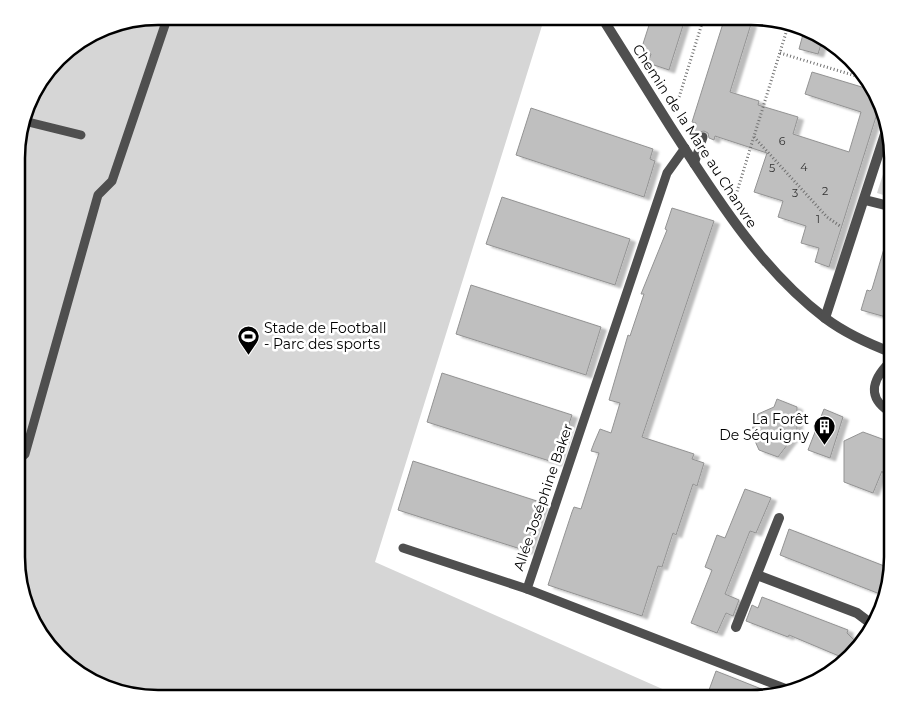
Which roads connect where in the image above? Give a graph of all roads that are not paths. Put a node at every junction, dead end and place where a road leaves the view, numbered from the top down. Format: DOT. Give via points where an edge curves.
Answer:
graph roads {
  1 [pos="165,25"];
  2 [pos="607,25"];
  3 [pos="30,123"];
  4 [pos="81,135"];
  5 [pos="703,137"];
  6 [pos="883,141"];
  7 [pos="684,148"];
  8 [pos="694,164"];
  9 [pos="865,200"];
  10 [pos="884,205"];
  11 [pos="825,318"];
  12 [pos="884,349"];
  13 [pos="884,368"];
  14 [pos="884,409"];
  15 [pos="25,454"];
  16 [pos="779,518"];
  17 [pos="403,548"];
  18 [pos="757,575"];
  19 [pos="527,589"];
  20 [pos="868,621"];
  21 [pos="736,628"];
  22 [pos="781,686"];
  1 -- 15 [label="lane" via="112,181 98,195"];
  2 -- 7 [label="street, Chemin de la Mare au Chanvre"];
  3 -- 4 [label="lane"];
  5 -- 8 [label="lane"];
  6 -- 9 [label="street"];
  7 -- 8 [label="street, Chemin de la Mare au Chanvre"];
  7 -- 19 [label="lane, Allée Joséphine Baker" via="667,172"];
  8 -- 11 [label="street, Chemin de la Mare au Chanvre" via="747,239 775,271"];
  9 -- 10 [label="street"];
  9 -- 11 [label="street"];
  11 -- 12 [label="street, Chemin de la Mare au Chanvre"];
  13 -- 14 [label="lane" via="876,377 874,392"];
  16 -- 18 [label="street"];
  17 -- 19 [label="lane"];
  18 -- 20 [label="street" via="856,613"];
  18 -- 21 [label="street"];
  19 -- 22 [label="lane, Allée Joséphine Baker"];
}
